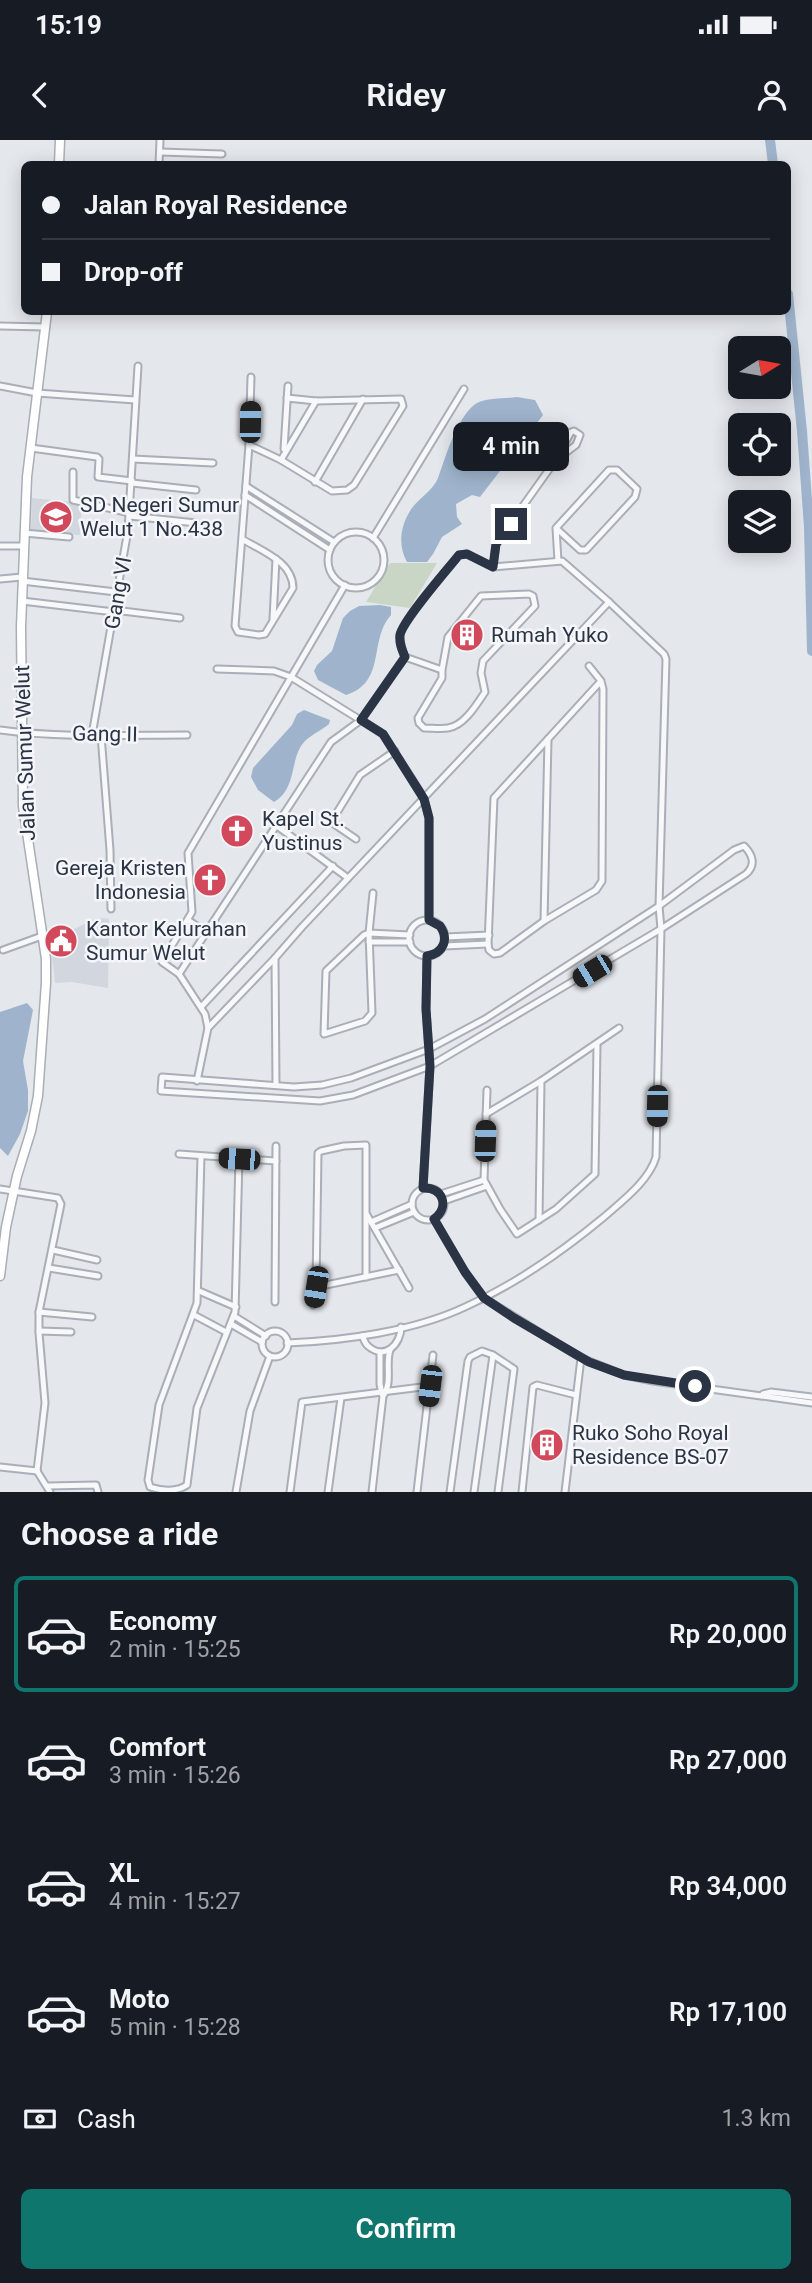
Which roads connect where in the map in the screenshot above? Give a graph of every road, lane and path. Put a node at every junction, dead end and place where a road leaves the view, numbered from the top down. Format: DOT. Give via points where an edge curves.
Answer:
graph roads {
  1 [pos="60,140"];
  2 [pos="160,140"];
  3 [pos="160,152"];
  4 [pos="222,153"];
  5 [pos="59,161"];
  6 [pos="159,161"];
  7 [pos="47,315"];
  8 [pos="0,326"];
  9 [pos="46,327"];
  10 [pos="138,366"];
  11 [pos="251,377"];
  12 [pos="0,386"];
  13 [pos="288,386"];
  14 [pos="464,389"];
  15 [pos="37,393"];
  16 [pos="287,398"];
  17 [pos="363,399"];
  18 [pos="135,400"];
  19 [pos="316,401"];
  20 [pos="249,445"];
  21 [pos="31,448"];
  22 [pos="284,453"];
  23 [pos="133,459"];
  24 [pos="281,460"];
  25 [pos="555,461"];
  26 [pos="213,463"];
  27 [pos="74,472"];
  28 [pos="132,482"];
  29 [pos="315,482"];
  30 [pos="246,485"];
  31 [pos="196,490"];
  32 [pos="245,495"];
  33 [pos="130,514"];
  34 [pos="196,523"];
  35 [pos="556,528"];
  36 [pos="24,533"];
  37 [pos="69,537"];
  38 [pos="373,538"];
  39 [pos="242,539"];
  40 [pos="334,542"];
  41 [pos="0,546"];
  42 [pos="24,546"];
  43 [pos="330,550"];
  44 [pos="276,559"];
  45 [pos="558,561"];
  46 [pos="493,567"];
  47 [pos="0,579"];
  48 [pos="22,579"];
  49 [pos="345,585"];
  50 [pos="116,592"];
  51 [pos="22,601"];
  52 [pos="609,602"];
  53 [pos="114,611"];
  54 [pos="180,618"];
  55 [pos="272,623"];
  56 [pos="405,657"];
  57 [pos="589,666"];
  58 [pos="217,669"];
  59 [pos="442,670"];
  60 [pos="291,677"];
  61 [pos="601,681"];
  62 [pos="361,720"];
  63 [pos="0,730"];
  64 [pos="22,733"];
  65 [pos="92,735"];
  66 [pos="101,735"];
  67 [pos="187,735"];
  68 [pos="548,738"];
  69 [pos="395,751"];
  70 [pos="424,799"];
  71 [pos="277,826"];
  72 [pos="356,839"];
  73 [pos="333,866"];
  74 [pos="348,878"];
  75 [pos="373,893"];
  76 [pos="659,906"];
  77 [pos="111,909"];
  78 [pos="188,920"];
  79 [pos="429,920"];
  80 [pos="544,921"];
  81 [pos="661,929"];
  82 [pos="207,933"];
  83 [pos="369,933"];
  84 [pos="489,935"];
  85 [pos="42,936"];
  86 [pos="445,937"];
  87 [pos="359,938"];
  88 [pos="410,939"];
  89 [pos="369,942"];
  90 [pos="488,944"];
  91 [pos="444,946"];
  92 [pos="4,950"];
  93 [pos="427,956"];
  94 [pos="275,958"];
  95 [pos="179,974"];
  96 [pos="202,1006"];
  97 [pos="208,1028"];
  98 [pos="619,1028"];
  99 [pos="597,1045"];
  100 [pos="429,1049"];
  101 [pos="430,1066"];
  102 [pos="197,1081"];
  103 [pos="541,1081"];
  104 [pos="276,1085"];
  105 [pos="487,1090"];
  106 [pos="486,1114"];
  107 [pos="276,1146"];
  108 [pos="179,1154"];
  109 [pos="201,1156"];
  110 [pos="239,1159"];
  111 [pos="276,1161"];
  112 [pos="485,1183"];
  113 [pos="423,1188"];
  114 [pos="0,1189"];
  115 [pos="14,1192"];
  116 [pos="440,1194"];
  117 [pos="444,1202"];
  118 [pos="412,1204"];
  119 [pos="414,1212"];
  120 [pos="366,1213"];
  121 [pos="434,1219"];
  122 [pos="539,1220"];
  123 [pos="373,1225"];
  124 [pos="53,1250"];
  125 [pos="97,1260"];
  126 [pos="49,1268"];
  127 [pos="399,1270"];
  128 [pos="0,1276"];
  129 [pos="98,1276"];
  130 [pos="366,1277"];
  131 [pos="316,1287"];
  132 [pos="409,1288"];
  133 [pos="199,1291"];
  134 [pos="484,1298"];
  135 [pos="275,1302"];
  136 [pos="313,1305"];
  137 [pos="236,1307"];
  138 [pos="39,1312"];
  139 [pos="194,1315"];
  140 [pos="234,1316"];
  141 [pos="92,1317"];
  142 [pos="231,1324"];
  143 [pos="401,1327"];
  144 [pos="39,1331"];
  145 [pos="71,1332"];
  146 [pos="226,1332"];
  147 [pos="362,1336"];
  148 [pos="264,1339"];
  149 [pos="287,1343"];
  150 [pos="390,1350"];
  151 [pos="380,1352"];
  152 [pos="433,1355"];
  153 [pos="493,1355"];
  154 [pos="270,1356"];
  155 [pos="581,1358"];
  156 [pos="430,1386"];
  157 [pos="384,1393"];
  158 [pos="576,1395"];
  159 [pos="341,1398"];
  160 [pos="807,1398"];
  161 [pos="812,1403"];
  162 [pos="0,1466"];
  163 [pos="37,1471"];
  164 [pos="49,1489"];
  165 [pos="98,1492"];
  166 [pos="236,1492"];
  167 [pos="290,1492"];
  168 [pos="328,1492"];
  169 [pos="372,1492"];
  170 [pos="417,1492"];
  171 [pos="450,1492"];
  172 [pos="474,1492"];
  173 [pos="498,1492"];
  174 [pos="522,1492"];
  175 [pos="565,1492"];
  1 -- 5 [label="street"];
  2 -- 3 [label="street"];
  3 -- 4 [label="street"];
  3 -- 6 [label="street"];
  7 -- 9 [label="street, Jalan Sumur Welut"];
  8 -- 9 [label="street"];
  9 -- 15 [label="street, Jalan Sumur Welut"];
  10 -- 18 [label="street, Gang VI"];
  11 -- 20 [label="street"];
  12 -- 15 [label="street"];
  13 -- 16 [label="street"];
  14 -- 38 [label="street"];
  15 -- 18 [label="street"];
  15 -- 21 [label="street, Jalan Sumur Welut"];
  16 -- 19 [label="street"];
  16 -- 22 [label="street"];
  17 -- 19 [label="street"];
  17 -- 29 [label="street"];
  17 -- 29 [label="street" via="401,399 403,406 354,485 332,491"];
  18 -- 23 [label="street, Gang VI"];
  19 -- 22 [label="street"];
  20 -- 24 [label="street"];
  20 -- 30 [label="street"];
  21 -- 28 [label="street" via="97,457 98,477"];
  21 -- 36 [label="street, Jalan Sumur Welut"];
  22 -- 24 [label="street"];
  23 -- 26 [label="street"];
  23 -- 28 [label="street, Gang VI"];
  24 -- 29 [label="street"];
  25 -- 25 [label="street" via="571,432 580,435 576,445"];
  25 -- 46 [label="street" via="496,544"];
  27 -- 33 [label="street" via="74,500"];
  28 -- 31 [label="street"];
  28 -- 33 [label="street, Gang VI"];
  30 -- 32 [label="street"];
  30 -- 40 [label="street"];
  32 -- 39 [label="street"];
  32 -- 43 [label="street"];
  33 -- 34 [label="street"];
  33 -- 50 [label="street, Gang VI"];
  35 -- 35 [label="street" via="580,550 586,550 635,497 637,488 617,470 609,470"];
  35 -- 45 [label="street"];
  36 -- 37 [label="street"];
  36 -- 42 [label="street, Jalan Sumur Welut"];
  38 -- 40 [label="street" via="357,532"];
  38 -- 49 [label="street" via="383,555 380,575 364,586"];
  39 -- 44 [label="street"];
  39 -- 55 [label="street" via="236,630 265,634"];
  40 -- 43 [label="street"];
  41 -- 42 [label="street"];
  42 -- 48 [label="street, Jalan Sumur Welut"];
  43 -- 49 [label="street" via="330,570"];
  44 -- 55 [label="street"];
  44 -- 55 [label="street" via="289,571 293,588"];
  45 -- 46 [label="street"];
  45 -- 52 [label="street"];
  46 -- 56 [label="street" via="467,554 459,555 402,630 399,638"];
  47 -- 48 [label="street"];
  48 -- 50 [label="street"];
  48 -- 51 [label="street, Jalan Sumur Welut"];
  49 -- 60 [label="street"];
  50 -- 53 [label="street, Gang VI"];
  51 -- 53 [label="street"];
  51 -- 64 [label="street, Jalan Sumur Welut"];
  52 -- 70 [label="street"];
  52 -- 76 [label="street" via="666,659"];
  53 -- 54 [label="street"];
  53 -- 65 [label="street, Gang VI"];
  56 -- 59 [label="street"];
  56 -- 62 [label="street"];
  57 -- 61 [label="street"];
  58 -- 60 [label="street" via="274,671"];
  59 -- 59 [label="street" via="442,678 418,718 424,728 456,726 473,710 485,692 482,662 535,606 533,596 481,596 448,636"];
  60 -- 62 [label="street"];
  60 -- 78 [label="street" via="188,853 192,909"];
  61 -- 68 [label="street"];
  61 -- 80 [label="street" via="602,881 596,890"];
  62 -- 69 [label="street" via="383,734"];
  62 -- 71 [label="street" via="331,742"];
  63 -- 64 [label="street, Gang II"];
  64 -- 65 [label="street, Gang II"];
  64 -- 85 [label="street, Jalan Sumur Welut" via="23,806"];
  65 -- 66 [label="street, Gang II"];
  66 -- 67 [label="street, Gang II"];
  66 -- 77 [label="street"];
  68 -- 80 [label="street"];
  68 -- 84 [label="street" via="494,798"];
  69 -- 70 [label="street"];
  69 -- 72 [label="street" via="360,775 333,818 334,824"];
  70 -- 74 [label="street"];
  70 -- 79 [label="street" via="429,818"];
  71 -- 73 [label="street"];
  71 -- 82 [label="street"];
  73 -- 74 [label="street"];
  73 -- 96 [label="street"];
  74 -- 94 [label="street"];
  75 -- 83 [label="street"];
  76 -- 81 [label="street"];
  76 -- 81 [label="street" via="734,850 747,848 753,862 750,871"];
  76 -- 100 [label="street"];
  78 -- 82 [label="street"];
  78 -- 95 [label="street" via="162,962"];
  79 -- 86 [label="street" via="440,926"];
  79 -- 88 [label="street" via="416,924"];
  80 -- 90 [label="street" via="500,953 494,954"];
  81 -- 101 [label="street"];
  81 -- 134 [label="street" via="653,1167 581,1236"];
  82 -- 95 [label="street"];
  83 -- 87 [label="street"];
  83 -- 88 [label="street"];
  83 -- 89 [label="street"];
  84 -- 86 [label="street"];
  84 -- 90 [label="street"];
  85 -- 92 [label="street"];
  85 -- 115 [label="street, Jalan Sumur Welut" via="46,984 38,1096"];
  86 -- 91 [label="street"];
  87 -- 89 [label="street"];
  87 -- 89 [label="street" via="325,974 324,1034 365,1021 372,1013"];
  88 -- 89 [label="street"];
  88 -- 93 [label="street" via="413,950"];
  90 -- 91 [label="street"];
  91 -- 93 [label="street"];
  93 -- 100 [label="street"];
  94 -- 97 [label="street"];
  94 -- 104 [label="street"];
  95 -- 96 [label="street"];
  96 -- 97 [label="street"];
  97 -- 102 [label="street"];
  98 -- 99 [label="street"];
  99 -- 103 [label="street"];
  99 -- 122 [label="street" via="596,1171"];
  100 -- 101 [label="street"];
  100 -- 104 [label="street" via="322,1085"];
  101 -- 102 [label="street" via="354,1095 320,1101 160,1089 162,1077"];
  101 -- 113 [label="street"];
  102 -- 104 [label="street"];
  103 -- 106 [label="street"];
  103 -- 122 [label="street"];
  105 -- 106 [label="street"];
  106 -- 112 [label="street"];
  107 -- 111 [label="street"];
  108 -- 109 [label="street"];
  109 -- 110 [label="street"];
  109 -- 133 [label="street"];
  110 -- 111 [label="street"];
  110 -- 137 [label="street"];
  111 -- 135 [label="street"];
  112 -- 116 [label="street"];
  112 -- 117 [label="street"];
  112 -- 122 [label="street" via="515,1233"];
  113 -- 116 [label="street"];
  113 -- 118 [label="street"];
  114 -- 115 [label="street"];
  115 -- 124 [label="street" via="60,1200"];
  115 -- 128 [label="street, Jalan Sumur Welut"];
  116 -- 117 [label="street"];
  117 -- 121 [label="street"];
  118 -- 119 [label="street"];
  118 -- 123 [label="street"];
  119 -- 121 [label="street" via="423,1219"];
  119 -- 123 [label="street"];
  120 -- 123 [label="street"];
  120 -- 130 [label="street"];
  120 -- 131 [label="street" via="366,1145 319,1151"];
  121 -- 134 [label="street"];
  123 -- 127 [label="street"];
  124 -- 125 [label="street"];
  124 -- 126 [label="street"];
  126 -- 129 [label="street"];
  126 -- 138 [label="street"];
  127 -- 130 [label="street"];
  127 -- 132 [label="street"];
  130 -- 131 [label="street"];
  131 -- 136 [label="street"];
  133 -- 137 [label="street"];
  133 -- 139 [label="street"];
  134 -- 143 [label="street"];
  134 -- 155 [label="street"];
  137 -- 140 [label="street"];
  138 -- 141 [label="street"];
  138 -- 144 [label="street"];
  139 -- 146 [label="street"];
  139 -- 146 [label="street" via="159,1405 150,1487 170,1491 187,1485 197,1408"];
  140 -- 142 [label="street"];
  140 -- 148 [label="street"];
  142 -- 146 [label="street"];
  142 -- 148 [label="street"];
  143 -- 147 [label="street"];
  143 -- 150 [label="street" via="401,1336"];
  144 -- 145 [label="street"];
  144 -- 163 [label="street" via="45,1403"];
  147 -- 149 [label="street"];
  147 -- 151 [label="street" via="369,1347"];
  148 -- 149 [label="street" via="279,1332"];
  148 -- 154 [label="street" via="264,1351"];
  149 -- 154 [label="street" via="285,1353"];
  150 -- 151 [label="street"];
  150 -- 157 [label="street"];
  151 -- 157 [label="street"];
  152 -- 156 [label="street"];
  153 -- 171 [label="street" via="482,1351 468,1361"];
  153 -- 172 [label="street"];
  153 -- 173 [label="street" via="514,1369"];
  154 -- 166 [label="street" via="250,1411"];
  155 -- 158 [label="street"];
  155 -- 160 [label="street" via="653,1381"];
  156 -- 157 [label="street"];
  156 -- 170 [label="street"];
  157 -- 159 [label="street"];
  157 -- 169 [label="street"];
  158 -- 174 [label="street" via="533,1387"];
  158 -- 175 [label="street"];
  159 -- 167 [label="street" via="302,1402"];
  159 -- 168 [label="street"];
  160 -- 161 [label="street"];
  162 -- 163 [label="street"];
  163 -- 164 [label="street"];
  164 -- 165 [label="street" via="96,1485"];
}
